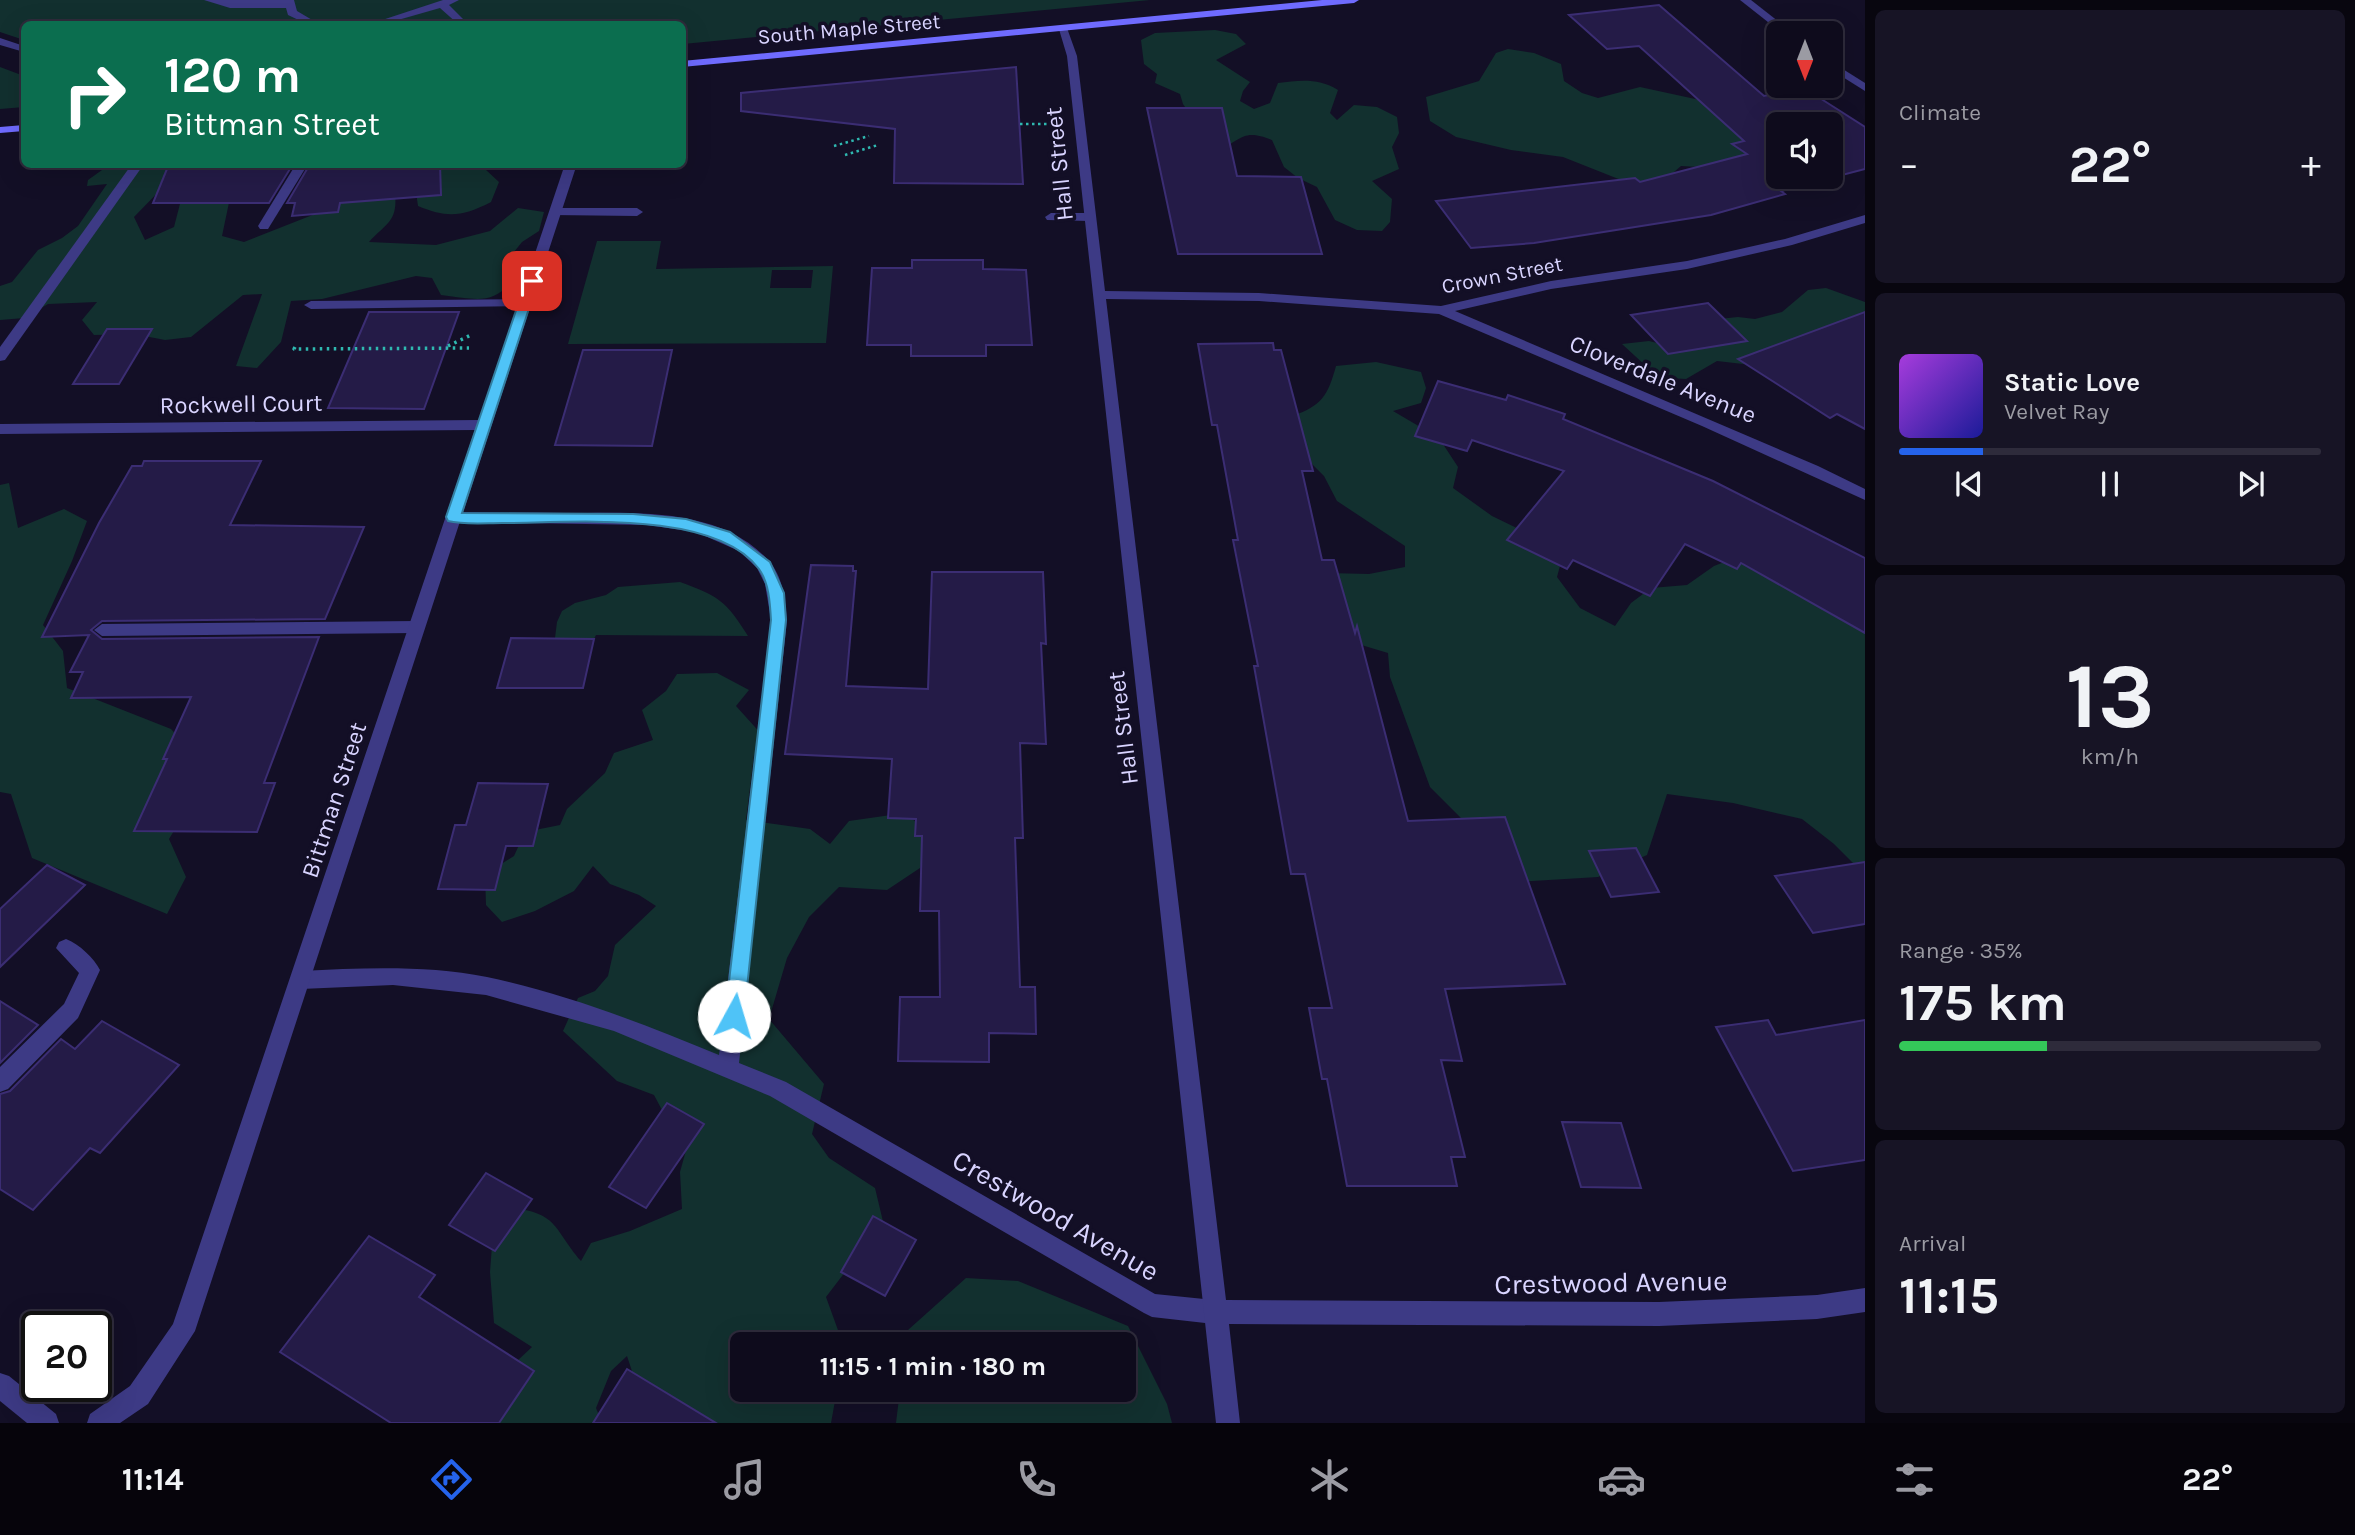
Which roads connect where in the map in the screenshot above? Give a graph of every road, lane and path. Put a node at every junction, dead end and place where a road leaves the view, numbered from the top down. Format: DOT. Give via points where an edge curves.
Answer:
graph roads {
  1 [pos="209,0"];
  2 [pos="454,0"];
  3 [pos="1354,0"];
  4 [pos="1745,0"];
  5 [pos="290,3"];
  6 [pos="442,4"];
  7 [pos="308,21"];
  8 [pos="385,21"];
  9 [pos="460,21"];
  10 [pos="1772,21"];
  11 [pos="1062,28"];
  12 [pos="0,41"];
  13 [pos="21,48"];
  14 [pos="686,64"];
  15 [pos="1843,73"];
  16 [pos="1865,88"];
  17 [pos="1020,124"];
  18 [pos="1047,124"];
  19 [pos="21,128"];
  20 [pos="0,130"];
  21 [pos="869,136"];
  22 [pos="878,145"];
  23 [pos="834,146"];
  24 [pos="845,155"];
  25 [pos="135,168"];
  26 [pos="300,168"];
  27 [pos="570,168"];
  28 [pos="555,212"];
  29 [pos="637,212"];
  30 [pos="1051,217"];
  31 [pos="1089,217"];
  32 [pos="1865,219"];
  33 [pos="264,226"];
  34 [pos="1099,295"];
  35 [pos="524,303"];
  36 [pos="311,305"];
  37 [pos="1441,310"];
  38 [pos="475,333"];
  39 [pos="295,347"];
  40 [pos="445,348"];
  41 [pos="469,348"];
  42 [pos="0,357"];
  43 [pos="483,425"];
  44 [pos="0,429"];
  45 [pos="1865,495"];
  46 [pos="453,517"];
  47 [pos="417,627"];
  48 [pos="102,630"];
  49 [pos="66,948"];
  50 [pos="301,980"];
  51 [pos="728,1069"];
  52 [pos="0,1082"];
  53 [pos="1865,1300"];
  54 [pos="1214,1312"];
  55 [pos="0,1385"];
  56 [pos="47,1423"];
  57 [pos="99,1423"];
  58 [pos="1228,1423"];
  1 -- 5 [label="street" via="230,5"];
  2 -- 6 [label="street"];
  3 -- 11 [label="main road, South Maple Street"];
  4 -- 10 [label="street"];
  5 -- 7 [label="street" via="292,13"];
  6 -- 8 [label="street"];
  6 -- 9 [label="street"];
  11 -- 14 [label="main road, South Maple Street"];
  11 -- 31 [label="street, Hall Street" via="1072,56"];
  12 -- 13 [label="street"];
  15 -- 16 [label="street"];
  17 -- 18 [label="path"];
  19 -- 20 [label="main road"];
  21 -- 23 [label="path"];
  22 -- 24 [label="path"];
  25 -- 42 [label="street"];
  26 -- 33 [label="street"];
  27 -- 28 [label="street, Bittman Street"];
  28 -- 29 [label="street"];
  28 -- 35 [label="street, Bittman Street"];
  30 -- 31 [label="street"];
  31 -- 34 [label="street, Hall Street"];
  32 -- 37 [label="street, Crown Street" via="1687,265 1551,285"];
  34 -- 37 [label="street, Crown Street" via="1259,297"];
  34 -- 54 [label="street, Hall Street"];
  35 -- 36 [label="street"];
  35 -- 43 [label="street, Bittman Street"];
  37 -- 45 [label="street, Cloverdale Avenue" via="1715,424"];
  38 -- 40 [label="path"];
  39 -- 40 [label="path"];
  40 -- 41 [label="path"];
  43 -- 44 [label="street, Rockwell Court"];
  43 -- 46 [label="street, Bittman Street"];
  46 -- 47 [label="street, Bittman Street"];
  46 -- 51 [label="street" via="686,524 724,536 765,566 777,593 779,620"];
  47 -- 48 [label="street"];
  47 -- 50 [label="street, Bittman Street"];
  49 -- 52 [label="street" via="90,970 71,1011"];
  50 -- 51 [label="street, Crestwood Avenue" via="393,976 486,986 617,1022"];
  50 -- 57 [label="street, Bittman Street" via="183,1331 139,1395"];
  51 -- 54 [label="street, Crestwood Avenue" via="778,1089 1152,1305"];
  53 -- 54 [label="street, Crestwood Avenue" via="1817,1307 1659,1314"];
  54 -- 58 [label="street, Hall Street"];
  55 -- 56 [label="street"];
}
